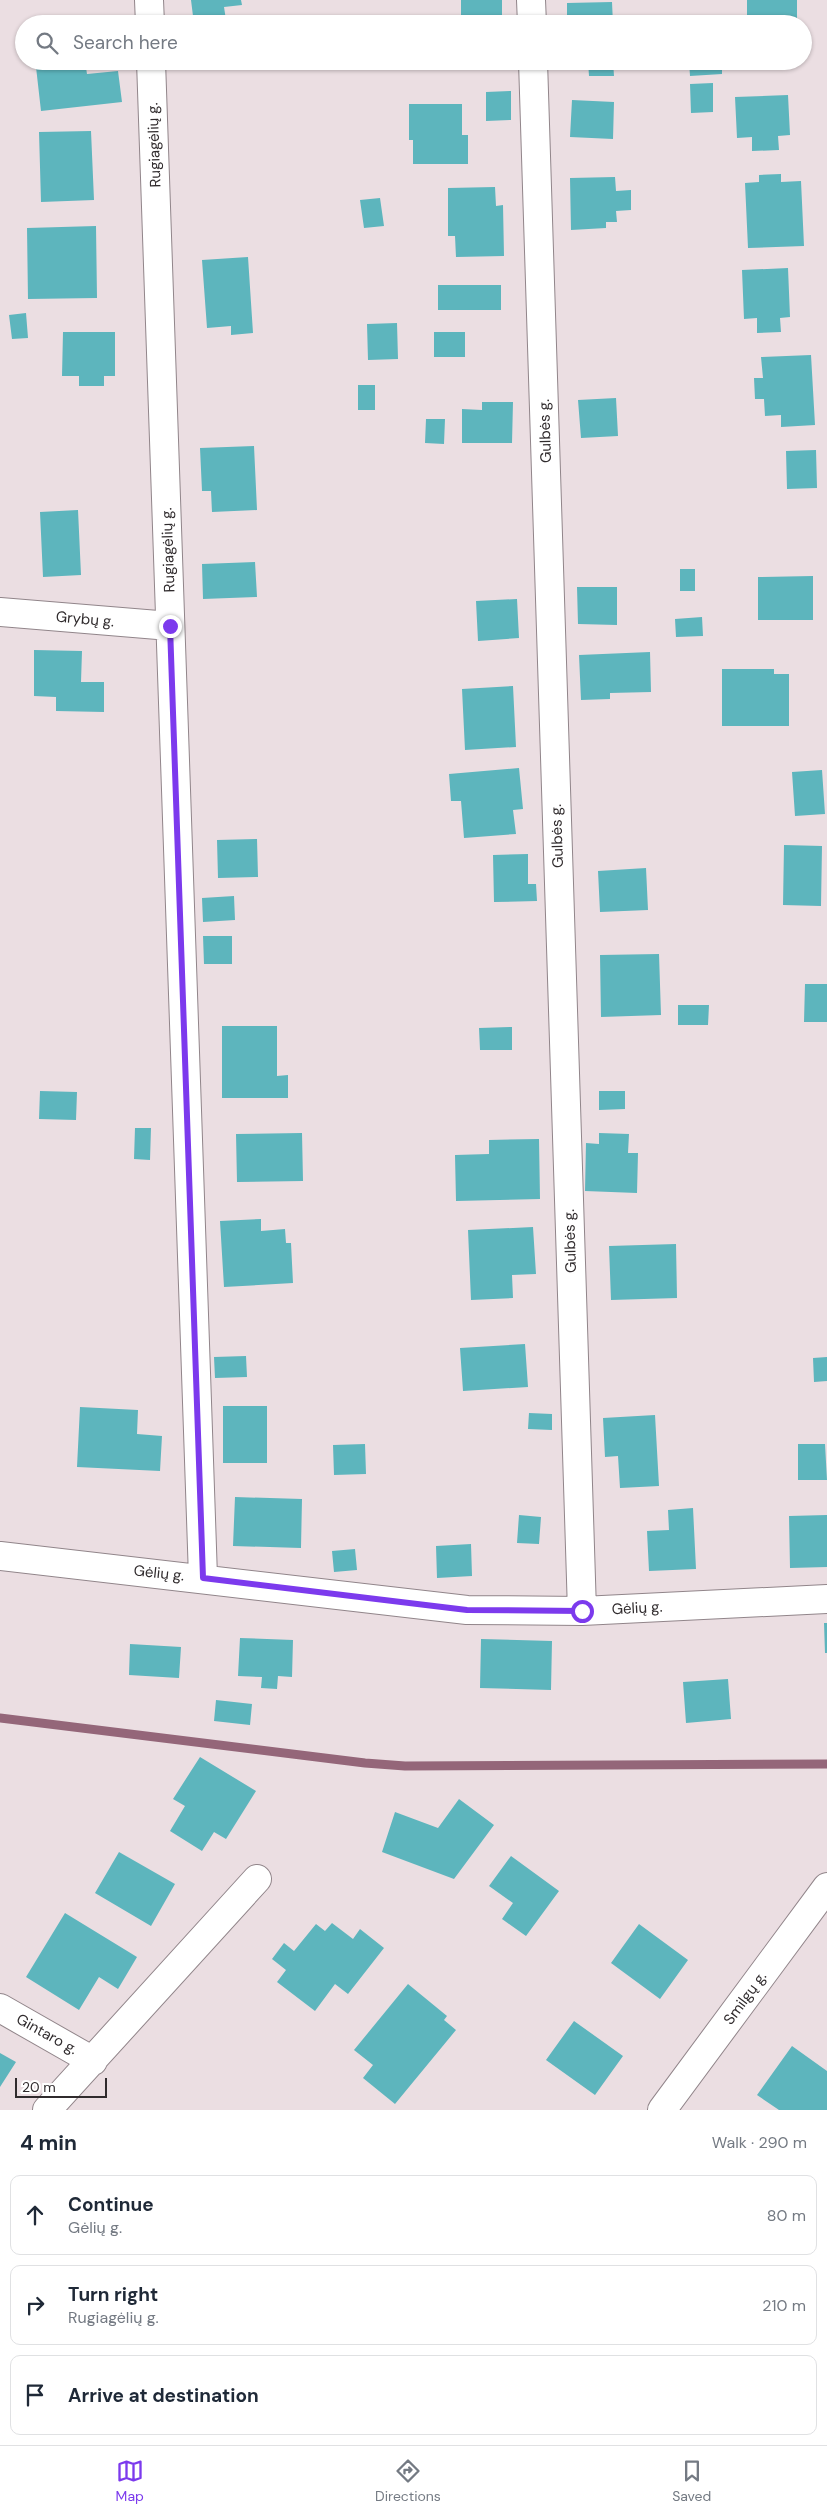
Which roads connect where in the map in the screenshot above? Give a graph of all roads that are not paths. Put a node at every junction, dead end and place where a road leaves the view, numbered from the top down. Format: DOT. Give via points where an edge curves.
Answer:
graph roads {
  1 [pos="149,0"];
  2 [pos="531,0"];
  3 [pos="150,15"];
  4 [pos="532,15"];
  5 [pos="151,70"];
  6 [pos="533,70"];
  7 [pos="0,612"];
  8 [pos="170,626"];
  9 [pos="0,1556"];
  10 [pos="203,1578"];
  11 [pos="827,1599"];
  12 [pos="582,1611"];
  13 [pos="257,1880"];
  14 [pos="827,1886"];
  15 [pos="0,2008"];
  16 [pos="93,2061"];
  17 [pos="47,2110"];
  18 [pos="662,2110"];
  1 -- 3 [label="street"];
  2 -- 4 [label="street"];
  5 -- 8 [label="street, Rugiagėlių g."];
  6 -- 12 [label="street, Gulbės g."];
  7 -- 8 [label="street, Grybų g."];
  8 -- 10 [label="street, Rugiagėlių g."];
  9 -- 10 [label="street, Gėlių g."];
  10 -- 12 [label="street, Gėlių g." via="467,1610"];
  11 -- 12 [label="street, Gėlių g."];
  13 -- 16 [label="street"];
  14 -- 18 [label="street, Smilgų g."];
  15 -- 16 [label="street, Gintaro g."];
  16 -- 17 [label="street"];
}
